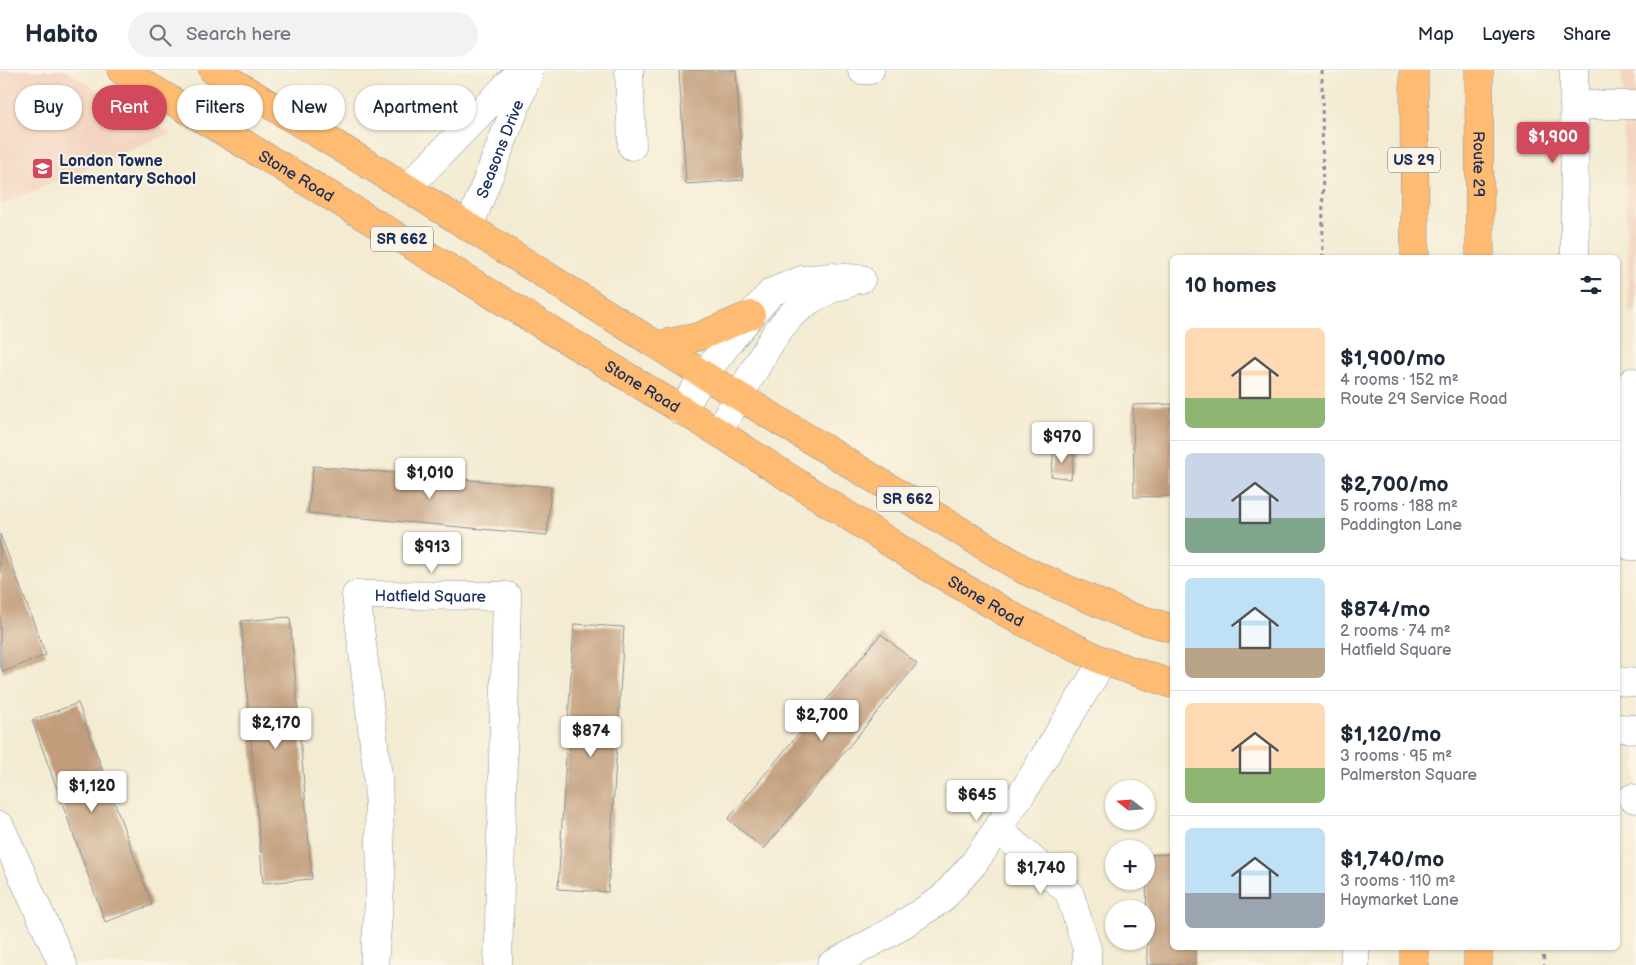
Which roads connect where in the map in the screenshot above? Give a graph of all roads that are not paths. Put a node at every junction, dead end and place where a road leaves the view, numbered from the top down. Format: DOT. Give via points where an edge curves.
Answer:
graph roads {
  1 [pos="121,70"];
  2 [pos="213,70"];
  3 [pos="522,70"];
  4 [pos="530,70"];
  5 [pos="629,70"];
  6 [pos="862,70"];
  7 [pos="870,70"];
  8 [pos="1414,70"];
  9 [pos="1480,70"];
  10 [pos="1574,70"];
  11 [pos="1574,105"];
  12 [pos="1636,105"];
  13 [pos="632,146"];
  14 [pos="407,188"];
  15 [pos="469,228"];
  16 [pos="1415,255"];
  17 [pos="1480,255"];
  18 [pos="1575,255"];
  19 [pos="751,314"];
  20 [pos="657,345"];
  21 [pos="704,375"];
  22 [pos="1629,379"];
  23 [pos="740,396"];
  24 [pos="681,411"];
  25 [pos="718,432"];
  26 [pos="1636,546"];
  27 [pos="1170,627"];
  28 [pos="1103,661"];
  29 [pos="1620,681"];
  30 [pos="1170,683"];
  31 [pos="1636,683"];
  32 [pos="1620,728"];
  33 [pos="1636,729"];
  34 [pos="0,826"];
  35 [pos="998,829"];
  36 [pos="1355,950"];
  37 [pos="1414,950"];
  38 [pos="1478,950"];
  39 [pos="63,965"];
  40 [pos="374,965"];
  41 [pos="498,965"];
  42 [pos="832,965"];
  43 [pos="1087,965"];
  44 [pos="1355,965"];
  45 [pos="1414,965"];
  46 [pos="1478,965"];
  1 -- 24 [label="main road, Stone Road / SR 662"];
  2 -- 14 [label="main road, SR 662"];
  3 -- 14 [label="street, Seasons Drive"];
  4 -- 15 [label="street, Seasons Drive"];
  5 -- 13 [label="street"];
  6 -- 7 [label="street"];
  8 -- 16 [label="main road, US 29"];
  9 -- 17 [label="main road, Route 29"];
  10 -- 11 [label="street"];
  11 -- 12 [label="street"];
  11 -- 18 [label="street"];
  14 -- 15 [label="main road, SR 662"];
  15 -- 20 [label="main road, SR 662"];
  19 -- 20 [label="main road" via="698,337"];
  19 -- 21 [label="street"];
  19 -- 23 [label="street" via="772,292 802,280 860,279 833,288 791,315 762,355"];
  20 -- 21 [label="main road, SR 662"];
  21 -- 23 [label="main road, SR 662"];
  21 -- 24 [label="street"];
  22 -- 26 [label="street" via="1630,546"];
  23 -- 25 [label="street"];
  23 -- 27 [label="main road, SR 662" via="1026,571 1128,616"];
  24 -- 25 [label="main road, Stone Road / SR 662"];
  25 -- 28 [label="main road, Stone Road / SR 662" via="925,565 1017,618"];
  28 -- 30 [label="main road, Stone Road / SR 662"];
  28 -- 35 [label="street"];
  29 -- 31 [label="street"];
  32 -- 33 [label="street"];
  34 -- 39 [label="street"];
  35 -- 42 [label="street" via="974,863 942,898 891,932"];
  35 -- 43 [label="street" via="1069,892 1087,949"];
  36 -- 44 [label="street"];
  37 -- 45 [label="main road"];
  38 -- 46 [label="main road"];
  40 -- 41 [label="street, Hatfield Square" via="381,877 378,777 356,595 507,596"];
}
